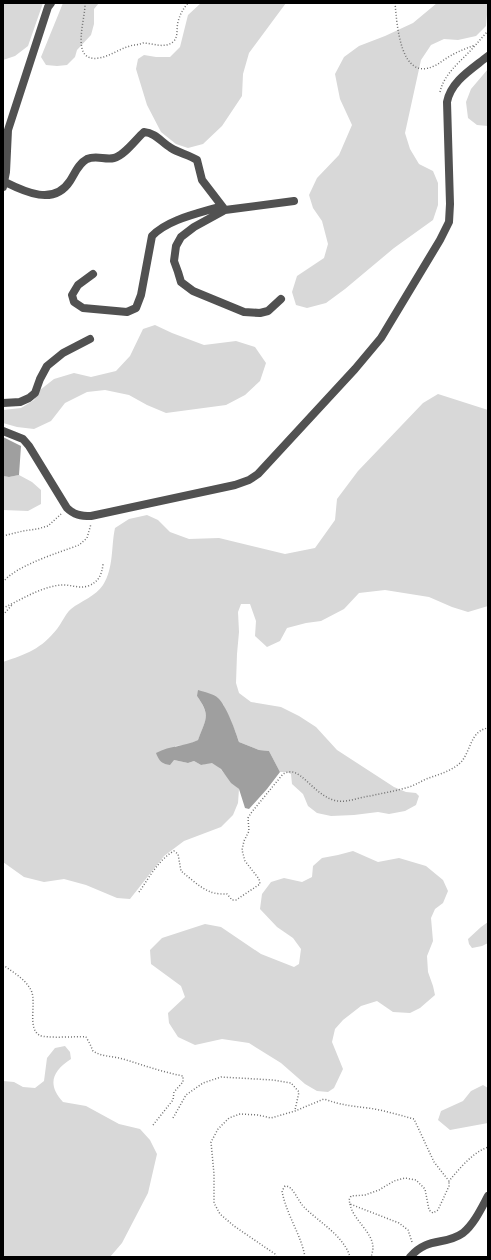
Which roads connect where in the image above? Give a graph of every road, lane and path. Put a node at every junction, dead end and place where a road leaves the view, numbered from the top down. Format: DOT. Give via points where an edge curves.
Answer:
graph roads {
  1 [pos="51,3"];
  2 [pos="85,3"];
  3 [pos="188,3"];
  4 [pos="395,3"];
  5 [pos="488,31"];
  6 [pos="488,56"];
  7 [pos="4,185"];
  8 [pos="294,201"];
  9 [pos="223,208"];
  10 [pos="93,274"];
  11 [pos="281,299"];
  12 [pos="90,339"];
  13 [pos="3,403"];
  14 [pos="3,431"];
  15 [pos="68,508"];
  16 [pos="91,516"];
  17 [pos="3,536"];
  18 [pos="103,564"];
  19 [pos="3,582"];
  20 [pos="13,603"];
  21 [pos="3,608"];
  22 [pos="3,616"];
  23 [pos="488,728"];
  24 [pos="139,892"];
  25 [pos="3,965"];
  26 [pos="295,1111"];
  27 [pos="173,1118"];
  28 [pos="153,1125"];
  29 [pos="488,1147"];
  30 [pos="449,1181"];
  31 [pos="488,1196"];
  32 [pos="350,1204"];
  33 [pos="412,1255"];
  34 [pos="276,1257"];
  35 [pos="305,1257"];
  36 [pos="350,1257"];
  37 [pos="371,1257"];
  1 -- 7 [label="street" via="8,130"];
  2 -- 3 [label="path" via="82,51 90,58 98,58 144,43 164,46 173,42 182,10"];
  4 -- 5 [label="path" via="403,49 410,64 415,68 434,66 477,44"];
  6 -- 16 [label="street" via="455,84 448,96 449,222 381,338 355,369 273,459 249,480"];
  7 -- 9 [label="street" via="36,195 60,191 86,159 115,158 144,132 149,132 169,147 197,160 202,180"];
  8 -- 9 [label="street"];
  9 -- 10 [label="street" via="173,222 152,236 141,295 136,308 127,312 84,308 74,302 72,295 78,285"];
  9 -- 11 [label="street" via="194,227 178,242 174,261 181,282 193,291 244,312 268,311"];
  12 -- 13 [label="street" via="63,353 47,366 35,393 29,398 20,402"];
  14 -- 15 [label="street" via="23,439 29,446"];
  15 -- 16 [label="street" via="77,515"];
  15 -- 17 [label="path" via="48,526"];
  16 -- 19 [label="path" via="87,538 80,545 20,569"];
  18 -- 20 [label="path" via="102,574 96,582 88,586 74,587 62,584"];
  20 -- 21 [label="path"];
  20 -- 22 [label="path"];
  23 -- 24 [label="path" via="473,737 462,761 456,766 410,787 390,792 345,802 334,801 296,772 289,771 283,774 248,818 249,831 242,850 245,861 260,884 236,900 232,900 227,894 212,893 181,871 178,854 174,852 158,865"];
  25 -- 28 [label="path" via="24,981 31,991 33,1021 40,1036 86,1037 93,1052 99,1055 121,1058 160,1072 183,1076 183,1082 174,1092 173,1100"];
  26 -- 27 [label="path" via="299,1092 291,1083 221,1077 203,1083 186,1095"];
  26 -- 30 [label="path" via="324,1099 347,1106 390,1112 414,1120 434,1162"];
  26 -- 34 [label="path" via="271,1118 240,1114 229,1118 218,1129 211,1142 214,1203 220,1214"];
  29 -- 30 [label="path" via="464,1164"];
  30 -- 32 [label="path" via="438,1210 432,1213 429,1210 425,1189 416,1180 405,1178 365,1195 351,1196"];
  31 -- 33 [label="street" via="463,1233 429,1243"];
  32 -- 33 [label="path" via="399,1222 408,1230 411,1237"];
  32 -- 37 [label="path" via="351,1210 368,1234 373,1247"];
  35 -- 36 [label="path" via="303,1245 283,1200 282,1191 285,1186 292,1188 304,1208 341,1240"];
}
